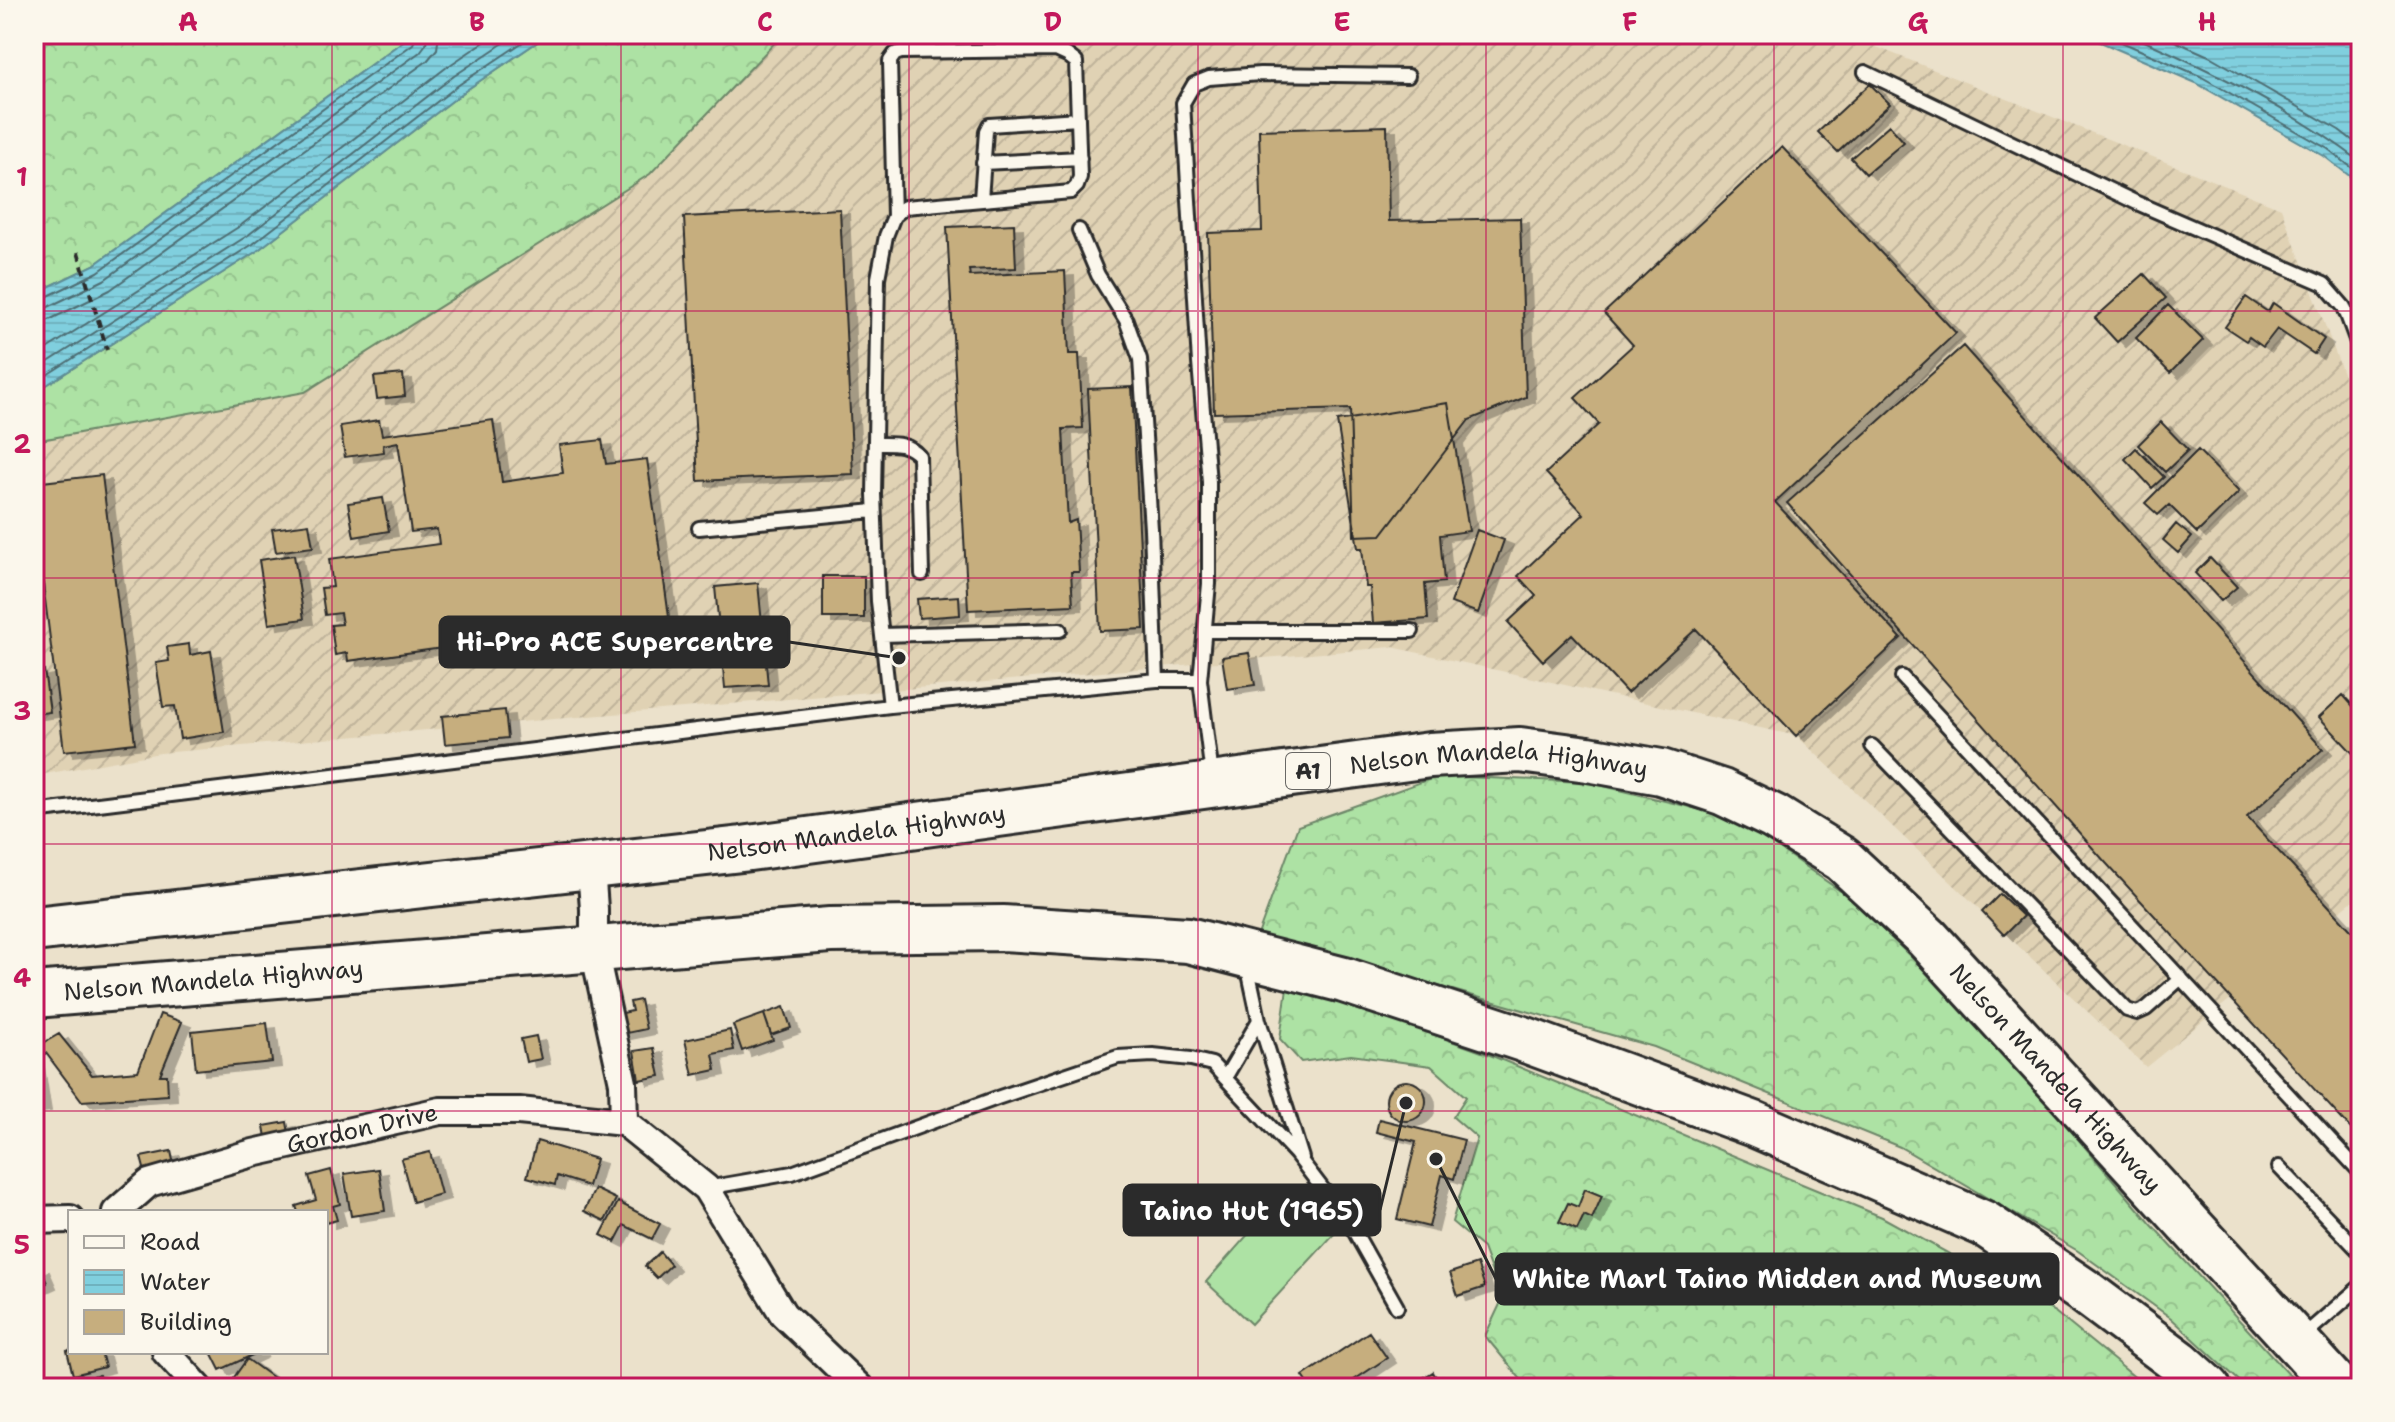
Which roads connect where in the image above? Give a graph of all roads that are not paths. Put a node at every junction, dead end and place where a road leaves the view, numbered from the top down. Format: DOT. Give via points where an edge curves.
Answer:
graph roads {
  1 [pos="1865,72"];
  2 [pos="1408,76"];
  3 [pos="1078,119"];
  4 [pos="1080,158"];
  5 [pos="983,163"];
  6 [pos="981,199"];
  7 [pos="894,216"];
  8 [pos="1079,230"];
  9 [pos="2361,353"];
  10 [pos="875,444"];
  11 [pos="874,511"];
  12 [pos="699,528"];
  13 [pos="922,574"];
  14 [pos="1060,630"];
  15 [pos="1205,631"];
  16 [pos="1412,631"];
  17 [pos="882,635"];
  18 [pos="1902,677"];
  19 [pos="1157,680"];
  20 [pos="1200,680"];
  21 [pos="890,706"];
  22 [pos="1872,746"];
  23 [pos="1213,783"];
  24 [pos="34,812"];
  25 [pos="582,860"];
  26 [pos="34,929"];
  27 [pos="605,943"];
  28 [pos="1244,953"];
  29 [pos="2181,978"];
  30 [pos="34,995"];
  31 [pos="1259,1020"];
  32 [pos="1225,1078"];
  33 [pos="624,1122"];
  34 [pos="1304,1164"];
  35 [pos="2279,1167"];
  36 [pos="2361,1173"];
  37 [pos="706,1188"];
  38 [pos="118,1210"];
  39 [pos="68,1219"];
  40 [pos="34,1220"];
  41 [pos="2361,1253"];
  42 [pos="2361,1286"];
  43 [pos="1397,1307"];
  44 [pos="2296,1342"];
  45 [pos="168,1354"];
  46 [pos="199,1388"];
  47 [pos="860,1388"];
  48 [pos="2208,1388"];
  49 [pos="2339,1388"];
  1 -- 9 [label="lane" via="2137,203 2324,284 2344,307"];
  2 -- 15 [label="lane" via="1209,78 1194,84 1183,103 1209,482"];
  3 -- 4 [label="lane"];
  3 -- 5 [label="lane" via="989,125"];
  3 -- 7 [label="lane" via="1076,62 1056,50 898,52 890,61"];
  4 -- 5 [label="lane"];
  4 -- 6 [label="lane" via="1080,177 1071,192"];
  5 -- 6 [label="lane"];
  6 -- 7 [label="lane" via="905,207"];
  7 -- 10 [label="lane" via="878,278"];
  8 -- 19 [label="lane" via="1126,320 1140,359"];
  10 -- 11 [label="lane"];
  10 -- 13 [label="lane" via="900,444 919,456"];
  11 -- 12 [label="lane"];
  11 -- 17 [label="lane"];
  14 -- 17 [label="lane"];
  15 -- 16 [label="lane"];
  15 -- 20 [label="lane"];
  17 -- 21 [label="lane"];
  18 -- 29 [label="lane"];
  19 -- 20 [label="lane"];
  19 -- 21 [label="lane"];
  20 -- 23 [label="lane"];
  21 -- 24 [label="lane"];
  22 -- 29 [label="lane" via="2127,1010 2146,1009"];
  23 -- 25 [label="highway, Nelson Mandela Highway / A1" via="742,849"];
  23 -- 44 [label="highway, Nelson Mandela Highway / A1" via="1430,755 1520,750 1661,772 1774,817 1842,859 1927,938"];
  25 -- 26 [label="highway, Nelson Mandela Highway / A1"];
  25 -- 27 [label="street"];
  27 -- 28 [label="highway, Nelson Mandela Highway" via="830,930 1003,928 1188,940"];
  27 -- 30 [label="highway, Nelson Mandela Highway"];
  27 -- 33 [label="street"];
  28 -- 31 [label="lane"];
  28 -- 48 [label="highway, Nelson Mandela Highway" via="1538,1044 1754,1124 1985,1224 2084,1291"];
  29 -- 36 [label="lane"];
  31 -- 32 [label="lane"];
  31 -- 34 [label="lane"];
  32 -- 34 [label="lane"];
  32 -- 37 [label="lane" via="1212,1064 1191,1059 1118,1057 792,1173"];
  33 -- 37 [label="street"];
  33 -- 38 [label="street, Gordon Drive" via="519,1111 440,1111 253,1153 149,1183"];
  34 -- 43 [label="lane" via="1353,1229"];
  35 -- 41 [label="lane"];
  37 -- 47 [label="street" via="783,1314"];
  39 -- 40 [label="street"];
  42 -- 44 [label="lane"];
  44 -- 49 [label="highway, Nelson Mandela Highway / A1"];
  45 -- 46 [label="street"];
}
